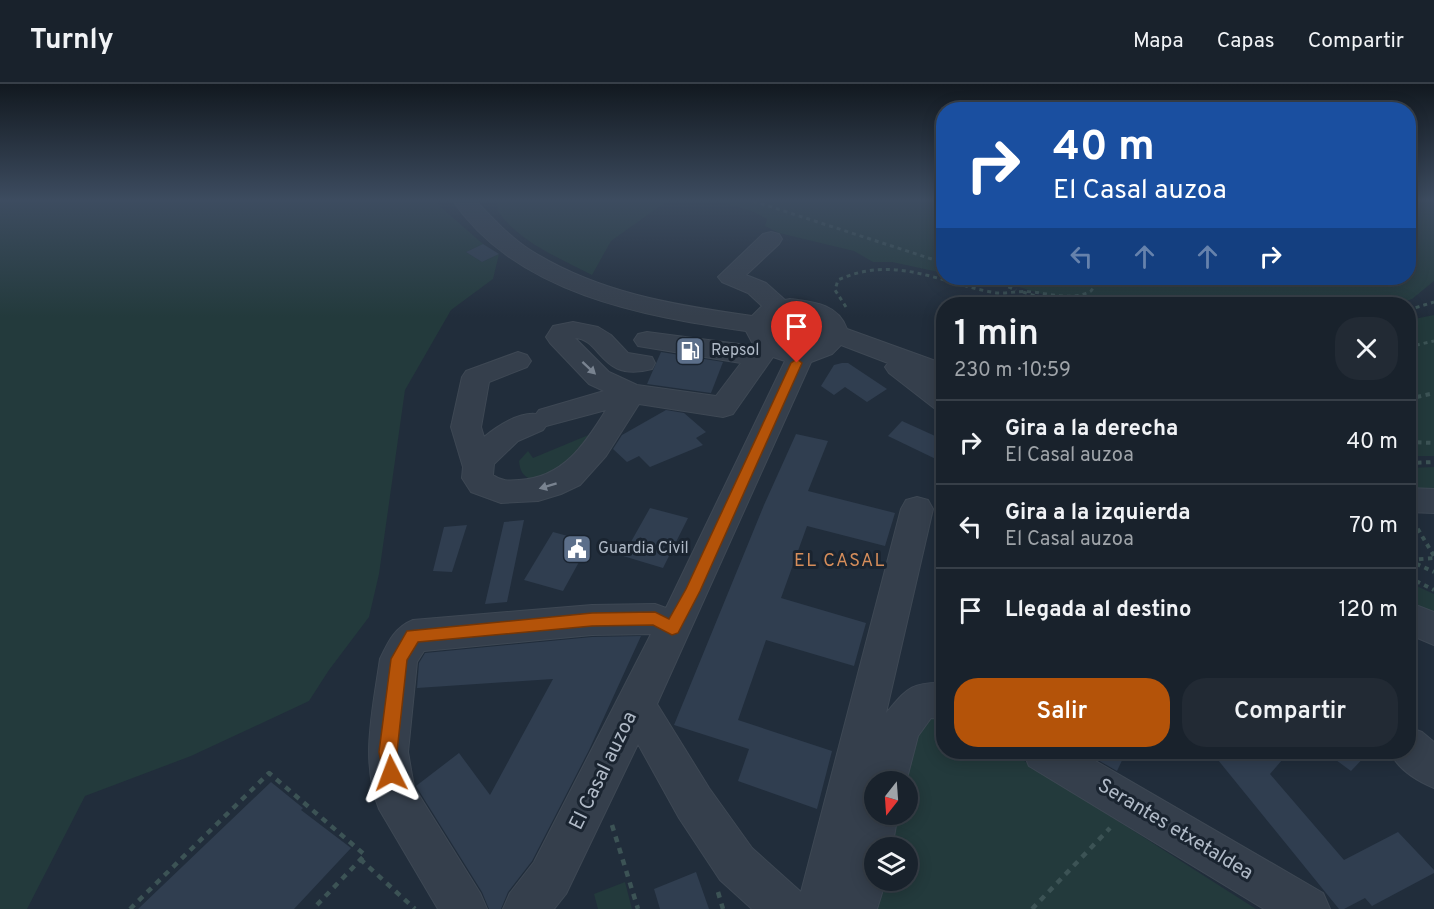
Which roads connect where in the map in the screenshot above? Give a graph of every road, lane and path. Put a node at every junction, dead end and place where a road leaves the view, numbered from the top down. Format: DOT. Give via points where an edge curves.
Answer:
graph roads {
  1 [pos="771,239"];
  2 [pos="503,240"];
  3 [pos="872,240"];
  4 [pos="936,260"];
  5 [pos="936,278"];
  6 [pos="962,285"];
  7 [pos="1004,285"];
  8 [pos="1097,285"];
  9 [pos="1017,290"];
  10 [pos="1038,297"];
  11 [pos="620,300"];
  12 [pos="1434,302"];
  13 [pos="779,308"];
  14 [pos="1416,308"];
  15 [pos="833,328"];
  16 [pos="1434,340"];
  17 [pos="772,345"];
  18 [pos="1416,345"];
  19 [pos="518,361"];
  20 [pos="640,368"];
  21 [pos="936,388"];
  22 [pos="1434,393"];
  23 [pos="1416,397"];
  24 [pos="597,404"];
  25 [pos="1416,442"];
  26 [pos="1434,443"];
  27 [pos="1434,462"];
  28 [pos="1416,463"];
  29 [pos="477,465"];
  30 [pos="1416,501"];
  31 [pos="1434,501"];
  32 [pos="917,509"];
  33 [pos="1416,527"];
  34 [pos="1434,557"];
  35 [pos="1416,559"];
  36 [pos="1416,563"];
  37 [pos="1434,572"];
  38 [pos="1416,581"];
  39 [pos="1434,590"];
  40 [pos="1416,621"];
  41 [pos="672,628"];
  42 [pos="1434,628"];
  43 [pos="936,701"];
  44 [pos="634,710"];
  45 [pos="1416,739"];
  46 [pos="1434,747"];
  47 [pos="1416,753"];
  48 [pos="1055,759"];
  49 [pos="1434,768"];
  50 [pos="888,771"];
  51 [pos="611,823"];
  52 [pos="875,825"];
  53 [pos="1119,833"];
  54 [pos="360,860"];
  55 [pos="130,909"];
  56 [pos="314,909"];
  57 [pos="415,909"];
  58 [pos="464,909"];
  59 [pos="526,909"];
  60 [pos="638,909"];
  61 [pos="784,909"];
  62 [pos="819,909"];
  63 [pos="854,909"];
  64 [pos="1032,909"];
  65 [pos="1307,909"];
  1 -- 13 [label="street" via="730,277 764,280"];
  2 -- 11 [label="street" via="539,264"];
  3 -- 4 [label="path"];
  5 -- 15 [label="path" via="884,268 862,270 838,280 835,290 848,314"];
  6 -- 9 [label="path" via="1002,294"];
  7 -- 9 [label="path"];
  8 -- 9 [label="path" via="1085,295 1071,296"];
  9 -- 10 [label="path"];
  11 -- 17 [label="street" via="676,313"];
  11 -- 20 [label="street"];
  12 -- 14 [label="path"];
  13 -- 15 [label="street" via="808,308 824,314"];
  13 -- 17 [label="street" via="763,316"];
  15 -- 17 [label="street"];
  15 -- 17 [label="street" via="823,349"];
  15 -- 21 [label="street" via="874,348"];
  16 -- 18 [label="path"];
  17 -- 20 [label="street"];
  17 -- 20 [label="street" via="723,407"];
  17 -- 41 [label="street, El Casal auzoa" via="692,591"];
  19 -- 29 [label="street" via="476,377 466,427"];
  20 -- 24 [label="street"];
  20 -- 24 [label="street" via="599,378 561,342 562,325 548,341 548,356"];
  20 -- 29 [label="street, one-way" via="593,451 576,471 555,485 529,492 493,489 482,483 476,474"];
  22 -- 23 [label="path"];
  24 -- 29 [label="street" via="509,433"];
  25 -- 26 [label="path"];
  27 -- 28 [label="path"];
  30 -- 31 [label="street"];
  32 -- 62 [label="street"];
  33 -- 34 [label="path"];
  34 -- 35 [label="path"];
  36 -- 37 [label="path"];
  38 -- 39 [label="path"];
  40 -- 42 [label="street"];
  41 -- 44 [label="street, El Casal auzoa"];
  41 -- 58 [label="street" via="655,619 592,620 413,636 399,659 395,688 388,752 394,794"];
  43 -- 50 [label="street" via="922,700 900,727"];
  44 -- 59 [label="street, El Casal auzoa" via="550,878"];
  44 -- 61 [label="street" via="642,715 736,864"];
  45 -- 46 [label="street"];
  47 -- 49 [label="street"];
  48 -- 65 [label="street, Serantes etxetaldea"];
  51 -- 60 [label="path"];
  52 -- 63 [label="street"];
  53 -- 64 [label="path" via="1109,827"];
  54 -- 55 [label="path" via="365,855 269,773"];
  54 -- 56 [label="path"];
  54 -- 57 [label="path"];
}
